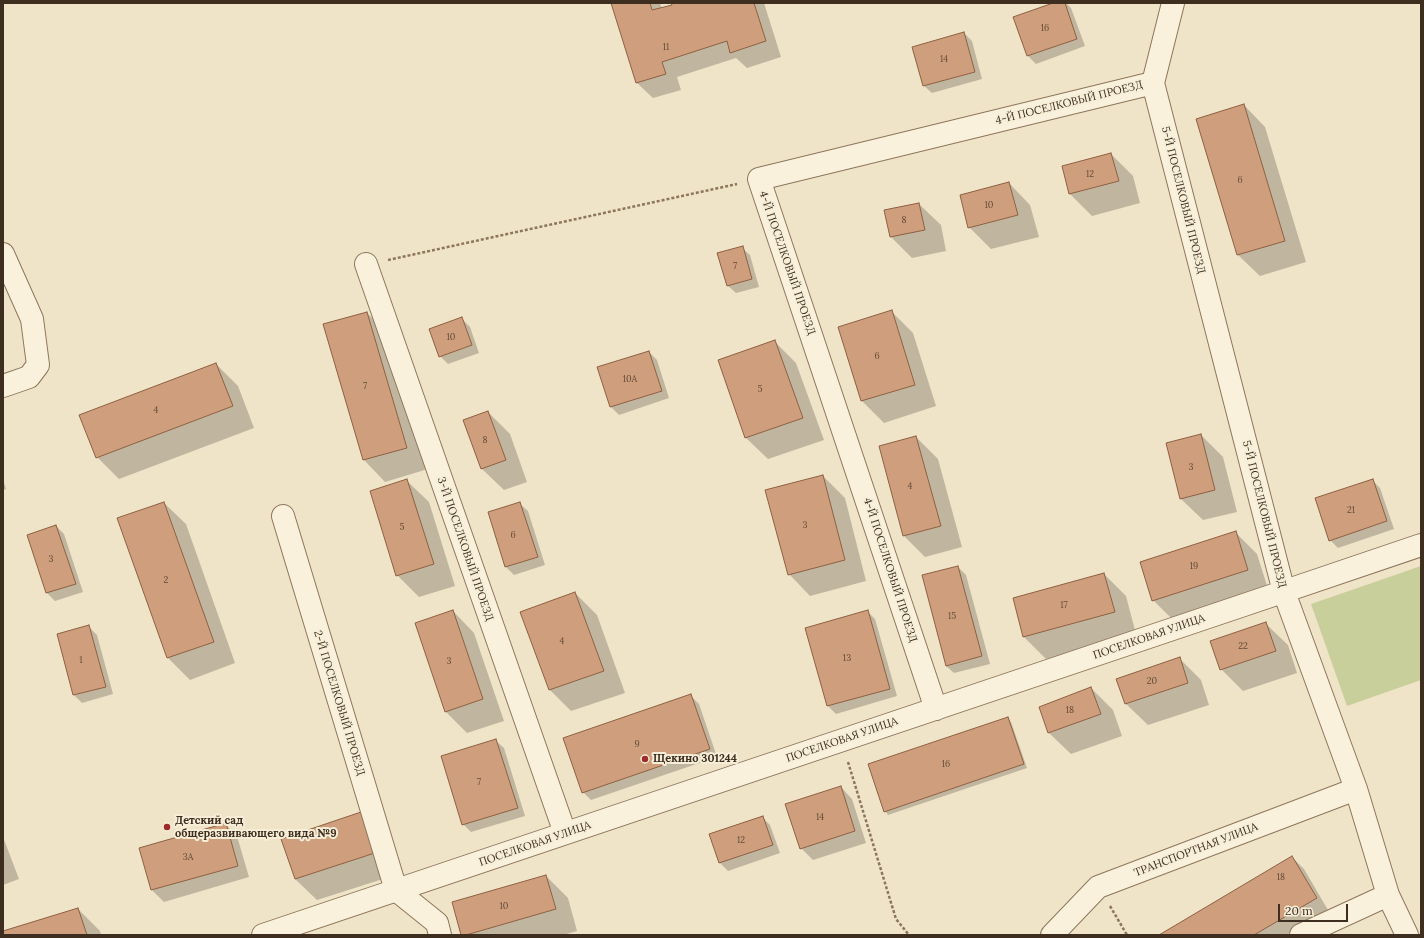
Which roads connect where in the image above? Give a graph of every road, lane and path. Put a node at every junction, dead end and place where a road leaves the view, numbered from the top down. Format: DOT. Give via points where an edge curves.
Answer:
graph roads {
  1 [pos="1173,3"];
  2 [pos="1153,83"];
  3 [pos="759,179"];
  4 [pos="3,254"];
  5 [pos="366,264"];
  6 [pos="3,386"];
  7 [pos="283,516"];
  8 [pos="1421,544"];
  9 [pos="1284,592"];
  10 [pos="936,709"];
  11 [pos="841,741"];
  12 [pos="1356,789"];
  13 [pos="565,834"];
  14 [pos="1098,887"];
  15 [pos="396,890"];
  16 [pos="1388,895"];
  17 [pos="263,935"];
  18 [pos="440,935"];
  19 [pos="909,935"];
  20 [pos="1052,935"];
  21 [pos="1127,935"];
  22 [pos="1301,935"];
  23 [pos="1407,935"];
  1 -- 2 [label="street"];
  2 -- 3 [label="street, 4-Й ПОСЕЛКОВЫЙ ПРОЕЗД"];
  2 -- 9 [label="street, 5-Й ПОСЕЛКОВЫЙ ПРОЕЗД"];
  3 -- 5 [label="path"];
  3 -- 10 [label="street, 4-Й ПОСЕЛКОВЫЙ ПРОЕЗД"];
  4 -- 6 [label="street" via="32,319 38,365 29,377"];
  5 -- 13 [label="street, 3-Й ПОСЕЛКОВЫЙ ПРОЕЗД"];
  7 -- 15 [label="street, 2-Й ПОСЕЛКОВЫЙ ПРОЕЗД"];
  8 -- 9 [label="street, ПОСЕЛКОВАЯ УЛИЦА"];
  9 -- 10 [label="street, ПОСЕЛКОВАЯ УЛИЦА"];
  9 -- 12 [label="street, 5-Й ПОСЕЛКОВЫЙ ПРОЕЗД"];
  10 -- 11 [label="street, ПОСЕЛКОВАЯ УЛИЦА"];
  11 -- 13 [label="street, ПОСЕЛКОВАЯ УЛИЦА"];
  11 -- 19 [label="path" via="896,919"];
  12 -- 14 [label="street, ТРАНСПОРТНАЯ УЛИЦА"];
  12 -- 16 [label="street, 5-Й ПОСЕЛКОВЫЙ ПРОЕЗД"];
  13 -- 15 [label="street, ПОСЕЛКОВАЯ УЛИЦА"];
  14 -- 20 [label="street, ТРАНСПОРТНАЯ УЛИЦА"];
  14 -- 21 [label="path"];
  15 -- 17 [label="street, ПОСЕЛКОВАЯ УЛИЦА"];
  15 -- 18 [label="street" via="437,923"];
  16 -- 22 [label="street"];
  16 -- 23 [label="street, 5-Й ПОСЕЛКОВЫЙ ПРОЕЗД"];
}
